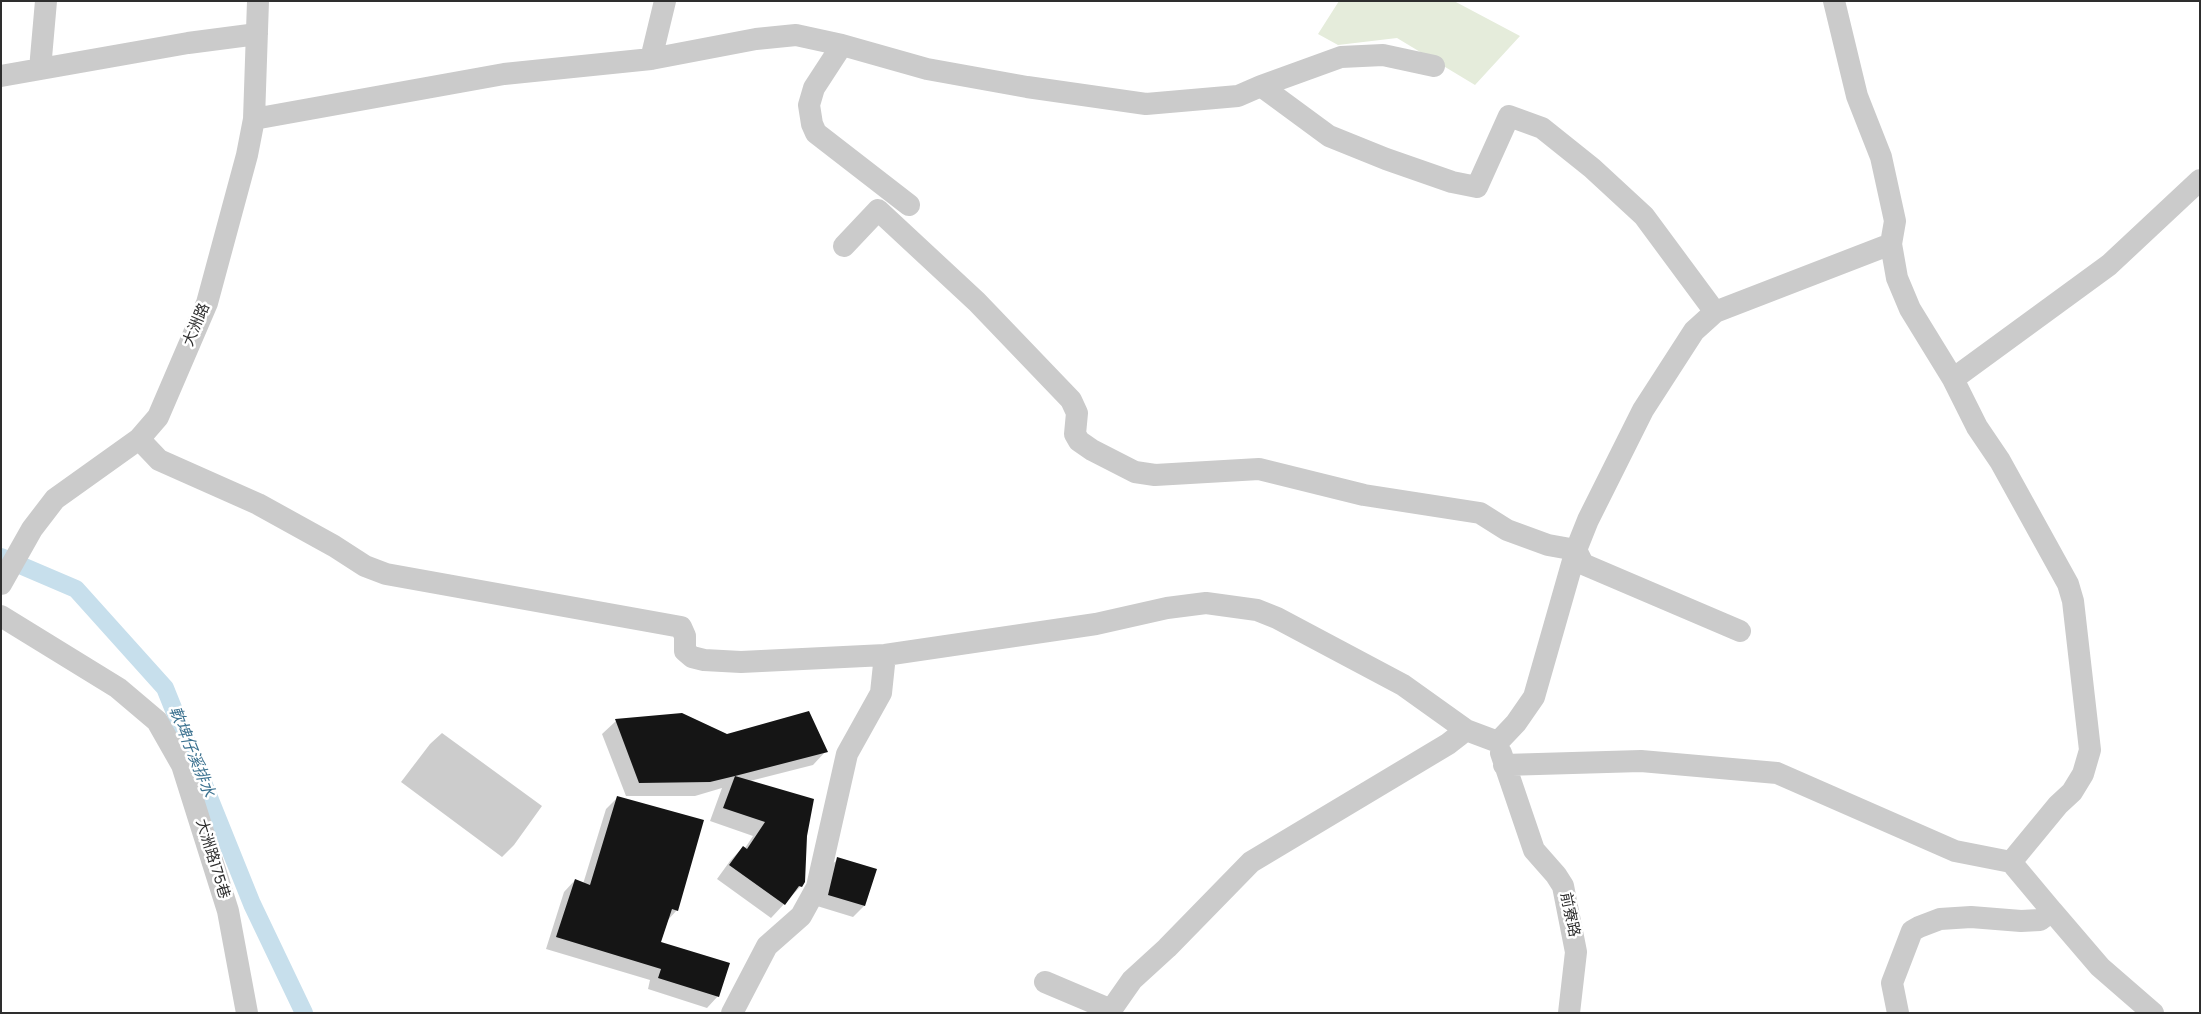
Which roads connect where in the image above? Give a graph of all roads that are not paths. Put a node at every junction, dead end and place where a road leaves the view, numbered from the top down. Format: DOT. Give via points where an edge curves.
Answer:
graph roads {
  1 [pos="46,1"];
  2 [pos="258,1"];
  3 [pos="665,1"];
  4 [pos="1834,1"];
  5 [pos="257,34"];
  6 [pos="842,45"];
  7 [pos="651,59"];
  8 [pos="1434,66"];
  9 [pos="40,69"];
  10 [pos="1,76"];
  11 [pos="1261,86"];
  12 [pos="254,119"];
  13 [pos="2200,180"];
  14 [pos="909,205"];
  15 [pos="1891,244"];
  16 [pos="844,246"];
  17 [pos="1715,312"];
  18 [pos="1953,379"];
  19 [pos="139,439"];
  20 [pos="1576,550"];
  21 [pos="3,580"];
  22 [pos="1,616"];
  23 [pos="1740,631"];
  24 [pos="885,655"];
  25 [pos="1466,730"];
  26 [pos="1498,742"];
  27 [pos="1504,765"];
  28 [pos="2011,862"];
  29 [pos="2052,911"];
  30 [pos="1044,982"];
  31 [pos="247,1013"];
  32 [pos="732,1013"];
  33 [pos="1568,1013"];
  34 [pos="1898,1013"];
  35 [pos="2153,1013"];
  1 -- 9 [label="street"];
  2 -- 5 [label="street, 大洲路"];
  3 -- 7 [label="street"];
  4 -- 15 [label="street" via="1857,96 1881,157 1895,221"];
  5 -- 9 [label="street"];
  5 -- 12 [label="street, 大洲路"];
  6 -- 7 [label="street" via="796,35 756,39"];
  6 -- 11 [label="street" via="927,69 1146,104 1238,96"];
  6 -- 14 [label="street" via="814,88 809,106 812,124 816,133"];
  7 -- 12 [label="street" via="504,74"];
  8 -- 11 [label="street" via="1383,55 1341,57"];
  9 -- 10 [label="street"];
  11 -- 17 [label="street" via="1329,136 1396,163 1477,187 1510,116 1542,128 1644,216"];
  12 -- 19 [label="street, 大洲路" via="207,303 158,417"];
  13 -- 18 [label="street" via="2110,265"];
  15 -- 17 [label="street"];
  15 -- 18 [label="street" via="1897,278 1910,309"];
  16 -- 20 [label="street" via="878,210 977,302 1072,400 1077,413 1075,434 1079,441 1135,472 1259,469 1364,495 1480,512 1507,530"];
  17 -- 20 [label="street" via="1694,331 1643,410"];
  18 -- 28 [label="street" via="1977,427 2000,461 2068,584 2073,601 2089,729 2090,750 2078,784"];
  19 -- 21 [label="street, 大洲路" via="55,499 32,529"];
  19 -- 24 [label="street" via="159,460 258,504 365,566 386,574 681,628 685,636 685,651 704,660 741,662"];
  20 -- 23 [label="street" via="1584,564"];
  20 -- 26 [label="street" via="1534,697"];
  22 -- 31 [label="street, 大洲路175巷" via="118,688 157,721 182,765 228,911"];
  24 -- 25 [label="street" via="1096,624 1206,603 1257,610 1277,618 1403,685"];
  24 -- 32 [label="street" via="881,693 847,754 817,887 801,916 767,946"];
  25 -- 26 [label="street"];
  25 -- 30 [label="street" via="1448,744 1251,862 1132,980 1111,1010"];
  26 -- 27 [label="street, 前寮路"];
  27 -- 28 [label="street" via="1641,761 1777,773 1955,850"];
  27 -- 33 [label="street, 前寮路" via="1534,850 1563,886 1576,952"];
  28 -- 29 [label="street"];
  29 -- 34 [label="street" via="2040,920 1971,917 1940,919 1918,927 1912,931 1892,983"];
  29 -- 35 [label="street" via="2100,967"];
}
